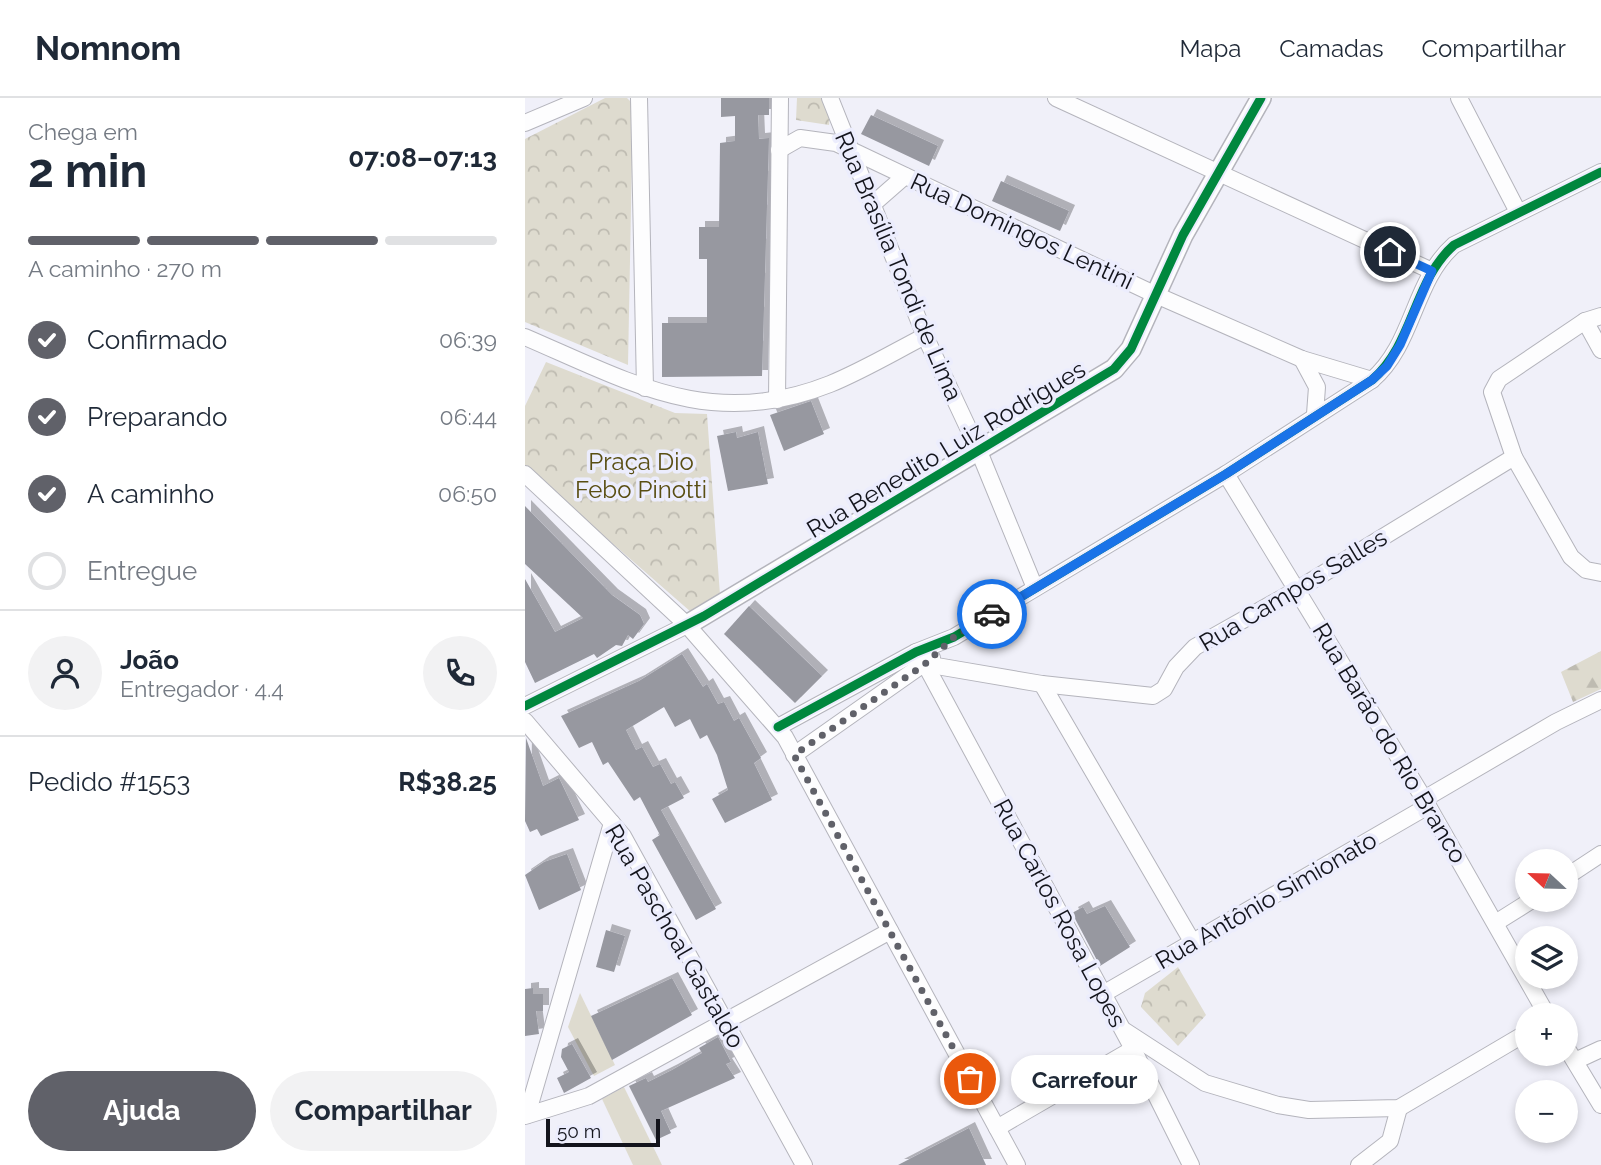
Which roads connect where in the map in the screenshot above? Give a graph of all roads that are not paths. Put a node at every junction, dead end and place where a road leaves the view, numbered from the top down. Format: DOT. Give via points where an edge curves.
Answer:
graph roads {
  1 [pos="585,98"];
  2 [pos="639,98"];
  3 [pos="780,98"];
  4 [pos="830,98"];
  5 [pos="1056,98"];
  6 [pos="1261,98"];
  7 [pos="1461,99"];
  8 [pos="525,123"];
  9 [pos="848,148"];
  10 [pos="779,150"];
  11 [pos="1219,172"];
  12 [pos="1601,172"];
  13 [pos="905,176"];
  14 [pos="873,204"];
  15 [pos="1518,212"];
  16 [pos="1432,271"];
  17 [pos="1156,295"];
  18 [pos="1593,319"];
  19 [pos="925,336"];
  20 [pos="525,337"];
  21 [pos="1601,350"];
  22 [pos="1303,359"];
  23 [pos="1372,380"];
  24 [pos="645,388"];
  25 [pos="777,400"];
  26 [pos="1315,414"];
  27 [pos="978,449"];
  28 [pos="1514,457"];
  29 [pos="525,474"];
  30 [pos="1226,474"];
  31 [pos="1601,573"];
  32 [pos="1035,588"];
  33 [pos="1298,589"];
  34 [pos="687,625"];
  35 [pos="921,658"];
  36 [pos="1042,684"];
  37 [pos="1601,700"];
  38 [pos="525,706"];
  39 [pos="525,721"];
  40 [pos="778,727"];
  41 [pos="794,755"];
  42 [pos="1426,803"];
  43 [pos="613,823"];
  44 [pos="1601,855"];
  45 [pos="1579,869"];
  46 [pos="1515,911"];
  47 [pos="1497,922"];
  48 [pos="890,931"];
  49 [pos="1193,943"];
  50 [pos="1103,995"];
  51 [pos="1541,1003"];
  52 [pos="723,1020"];
  53 [pos="1123,1030"];
  54 [pos="1515,1040"];
  55 [pos="1133,1049"];
  56 [pos="1601,1049"];
  57 [pos="1578,1053"];
  58 [pos="1577,1066"];
  59 [pos="1601,1105"];
  60 [pos="1399,1108"];
  61 [pos="526,1115"];
  62 [pos="997,1128"];
  63 [pos="804,1165"];
  64 [pos="1017,1165"];
  65 [pos="1191,1165"];
  66 [pos="1359,1165"];
  1 -- 8 [label="street"];
  2 -- 24 [label="street"];
  3 -- 10 [label="street"];
  4 -- 9 [label="street, Rua Brasília Tondi de Lima"];
  5 -- 11 [label="street"];
  6 -- 11 [label="street, Rua Benedito Luiz Rodrigues"];
  7 -- 15 [label="street"];
  9 -- 10 [label="street, Rua Domingos Lentini" via="809,137"];
  9 -- 13 [label="street, Rua Domingos Lentini"];
  9 -- 14 [label="street, Rua Brasília Tondi de Lima"];
  10 -- 25 [label="street"];
  11 -- 16 [label="street"];
  11 -- 17 [label="street, Rua Benedito Luiz Rodrigues"];
  12 -- 15 [label="street"];
  13 -- 14 [label="street"];
  13 -- 17 [label="street, Rua Domingos Lentini"];
  14 -- 19 [label="street, Rua Brasília Tondi de Lima"];
  15 -- 16 [label="street" via="1454,245"];
  16 -- 23 [label="street" via="1400,345"];
  17 -- 22 [label="street, Rua Domingos Lentini"];
  17 -- 27 [label="street, Rua Benedito Luiz Rodrigues" via="1131,349 1114,369"];
  18 -- 21 [label="street"];
  18 -- 28 [label="street" via="1499,379 1492,392"];
  19 -- 25 [label="street" via="830,384"];
  19 -- 27 [label="street, Rua Brasília Tondi de Lima"];
  20 -- 24 [label="street"];
  22 -- 23 [label="street, Rua Domingos Lentini"];
  22 -- 26 [label="street" via="1317,387"];
  23 -- 26 [label="street"];
  24 -- 25 [label="street" via="682,399 736,405"];
  26 -- 30 [label="street"];
  27 -- 32 [label="street, Rua Brasília Tondi de Lima"];
  27 -- 34 [label="street, Rua Benedito Luiz Rodrigues"];
  28 -- 31 [label="street" via="1571,557 1586,570"];
  28 -- 33 [label="street, Rua Campos Salles"];
  29 -- 34 [label="street"];
  30 -- 32 [label="street"];
  30 -- 33 [label="street, Rua Barão do Rio Branco"];
  32 -- 35 [label="street"];
  33 -- 36 [label="street, Rua Campos Salles" via="1195,647 1164,689 1153,696"];
  33 -- 42 [label="street, Rua Barão do Rio Branco"];
  34 -- 38 [label="street, Rua Benedito Luiz Rodrigues"];
  34 -- 40 [label="street"];
  35 -- 36 [label="street, Rua Campos Salles"];
  35 -- 40 [label="street"];
  35 -- 41 [label="street"];
  35 -- 50 [label="street, Rua Carlos Rosa Lopes"];
  36 -- 49 [label="street"];
  37 -- 42 [label="street, Rua Antônio Simionato" via="1556,722"];
  39 -- 43 [label="street, Rua Paschoal Gastaldo"];
  40 -- 41 [label="street"];
  41 -- 48 [label="street"];
  42 -- 47 [label="street, Rua Barão do Rio Branco"];
  42 -- 49 [label="street, Rua Antônio Simionato"];
  43 -- 52 [label="street, Rua Paschoal Gastaldo"];
  43 -- 61 [label="street"];
  44 -- 45 [label="street"];
  46 -- 47 [label="street"];
  47 -- 51 [label="street, Rua Barão do Rio Branco"];
  48 -- 52 [label="street"];
  48 -- 62 [label="street"];
  49 -- 50 [label="street, Rua Antônio Simionato"];
  50 -- 53 [label="street, Rua Carlos Rosa Lopes"];
  52 -- 61 [label="street" via="589,1096"];
  52 -- 63 [label="street, Rua Paschoal Gastaldo"];
  53 -- 55 [label="street, Rua Carlos Rosa Lopes"];
  53 -- 60 [label="street" via="1205,1083 1278,1105 1309,1110"];
  54 -- 60 [label="street"];
  55 -- 62 [label="street"];
  55 -- 65 [label="street, Rua Carlos Rosa Lopes"];
  56 -- 57 [label="street"];
  58 -- 59 [label="street"];
  60 -- 66 [label="street" via="1390,1141"];
  62 -- 64 [label="street"];
}
